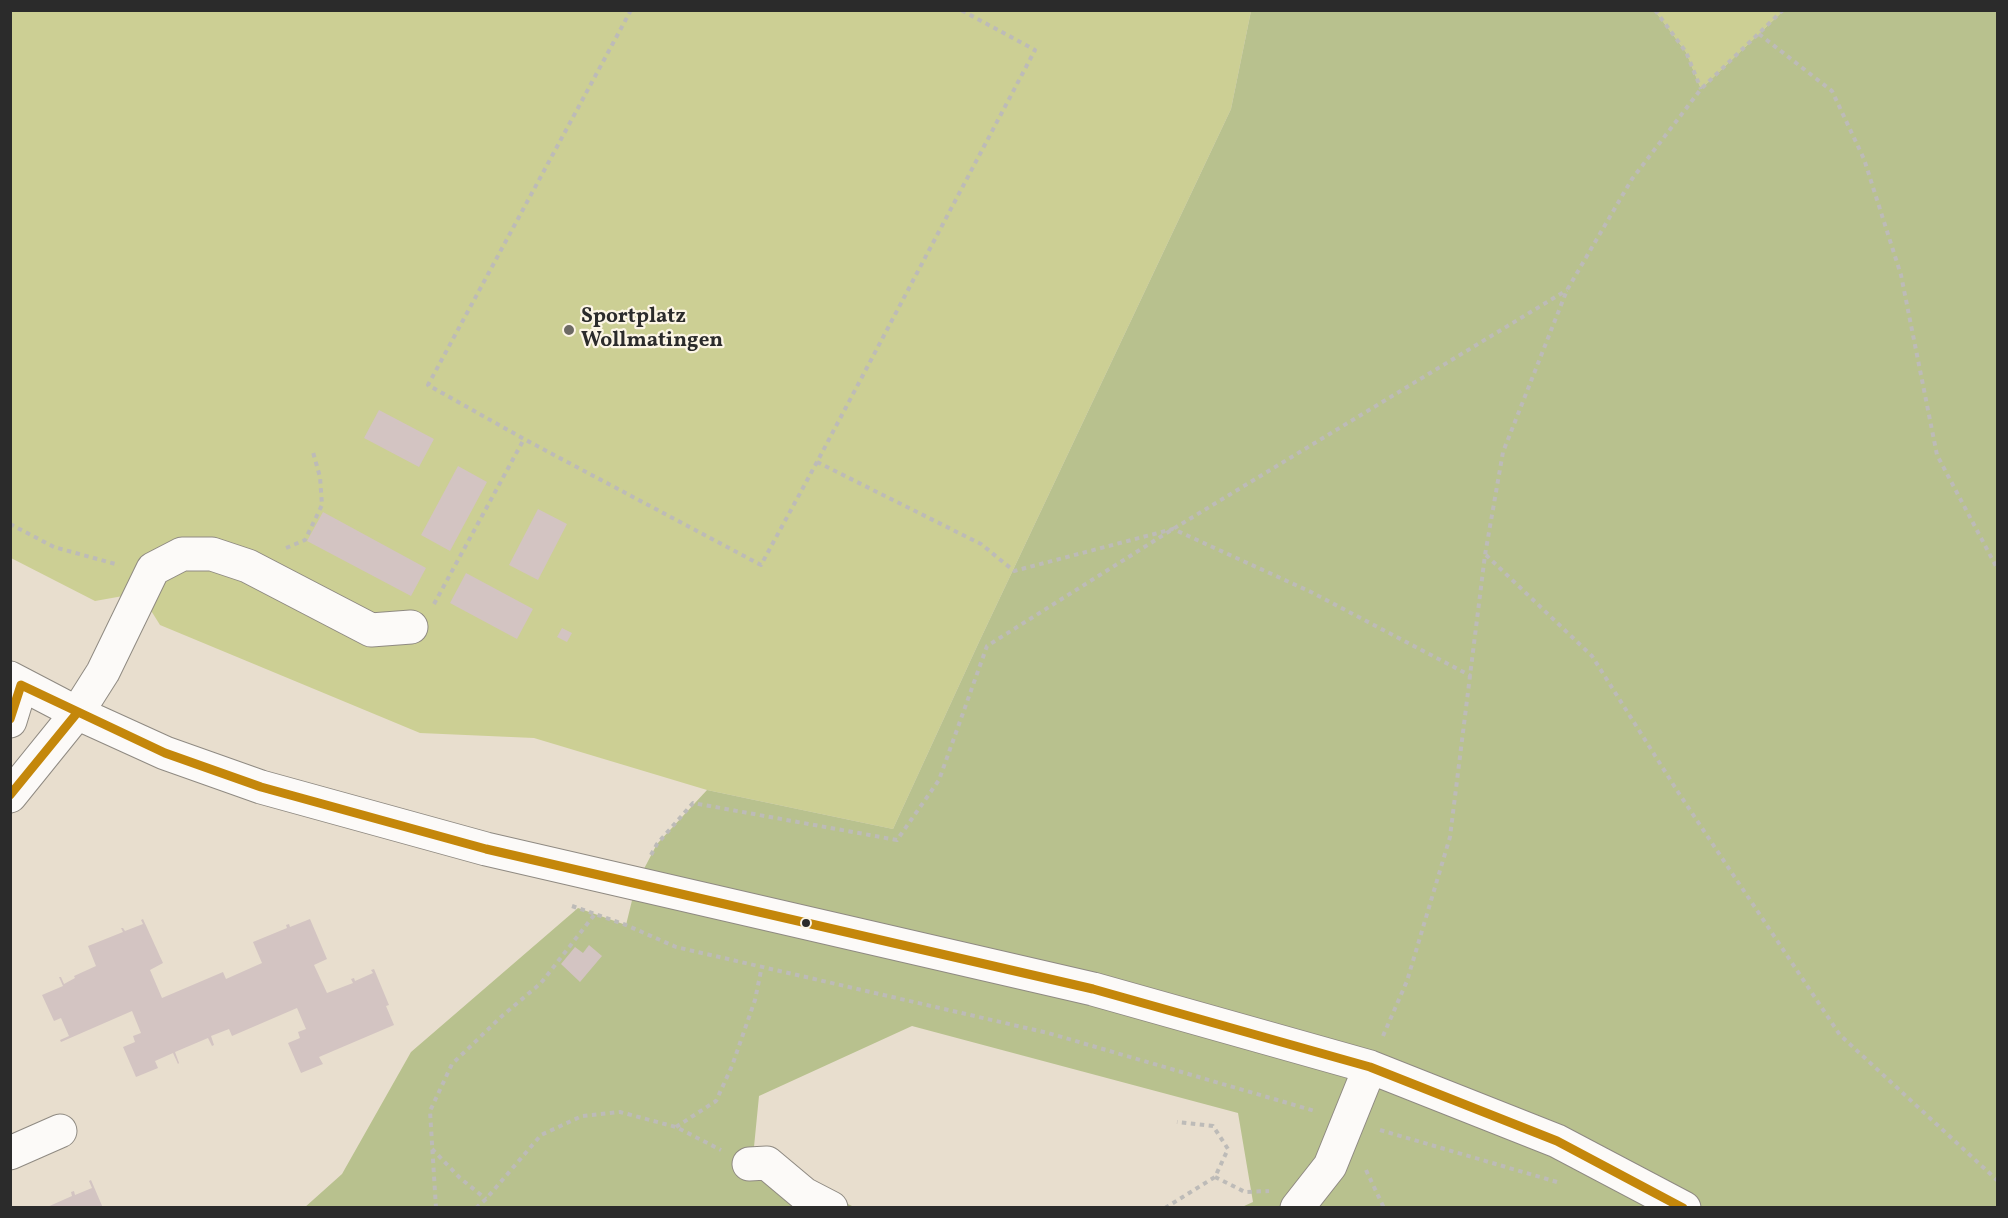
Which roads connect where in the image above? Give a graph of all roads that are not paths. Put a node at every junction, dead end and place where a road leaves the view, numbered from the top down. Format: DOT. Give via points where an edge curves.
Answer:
graph roads {
  1 [pos="411,627"];
  2 [pos="16,681"];
  3 [pos="77,713"];
  4 [pos="10,721"];
  5 [pos="10,796"];
  6 [pos="1370,1067"];
  7 [pos="60,1131"];
  8 [pos="10,1153"];
  9 [pos="749,1164"];
  10 [pos="1287,1198"];
  11 [pos="831,1208"];
  12 [pos="1684,1208"];
  1 -- 3 [label="street" via="371,630 248,566 212,554 182,554 153,568 103,672"];
  2 -- 3 [label="street"];
  2 -- 4 [label="street"];
  3 -- 5 [label="street"];
  3 -- 6 [label="street" via="165,753 261,787 486,849 1093,989"];
  6 -- 10 [label="street" via="1330,1166"];
  6 -- 12 [label="street" via="1557,1141"];
  7 -- 8 [label="street"];
  9 -- 11 [label="street" via="767,1163 804,1194"];
}
